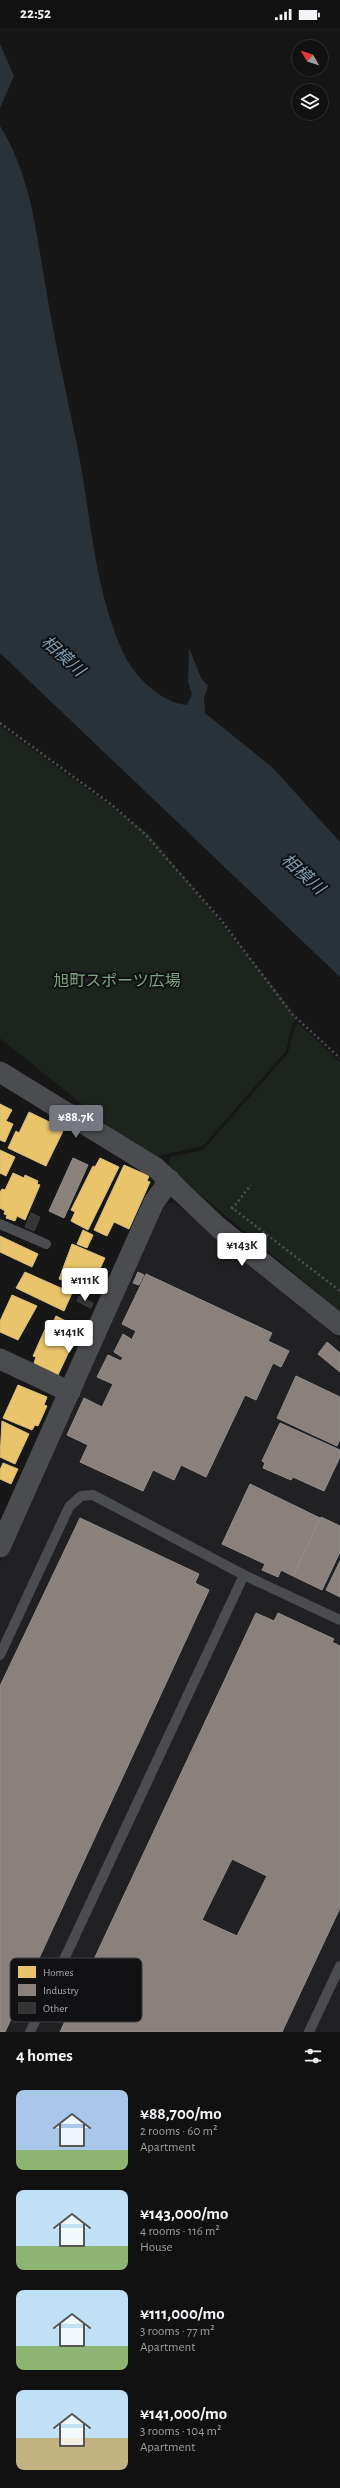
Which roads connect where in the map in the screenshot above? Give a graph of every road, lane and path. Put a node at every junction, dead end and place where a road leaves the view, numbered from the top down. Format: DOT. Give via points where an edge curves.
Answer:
graph roads {
  1 [pos="0,723"];
  2 [pos="340,1058"];
  3 [pos="0,1072"];
  4 [pos="170,1180"];
  5 [pos="251,1185"];
  6 [pos="0,1224"];
  7 [pos="218,1227"];
  8 [pos="46,1244"];
  9 [pos="340,1325"];
  10 [pos="0,1359"];
  11 [pos="70,1392"];
  12 [pos="0,1547"];
  13 [pos="244,1574"];
  14 [pos="340,1620"];
  15 [pos="0,1655"];
  16 [pos="65,1958"];
  17 [pos="340,1966"];
  18 [pos="35,2022"];
  19 [pos="30,2032"];
  20 [pos="309,2032"];
  1 -- 2 [label="path" via="112,805 145,834 221,920 292,1014"];
  3 -- 4 [label="street" via="156,1168"];
  4 -- 7 [label="street"];
  4 -- 11 [label="street" via="154,1202"];
  5 -- 7 [label="path"];
  6 -- 8 [label="lane"];
  7 -- 9 [label="street"];
  10 -- 11 [label="street"];
  11 -- 12 [label="street"];
  13 -- 14 [label="lane"];
  13 -- 15 [label="lane" via="93,1495 81,1496 69,1507"];
  13 -- 16 [label="lane"];
  17 -- 20 [label="lane"];
  18 -- 19 [label="lane"];
}
